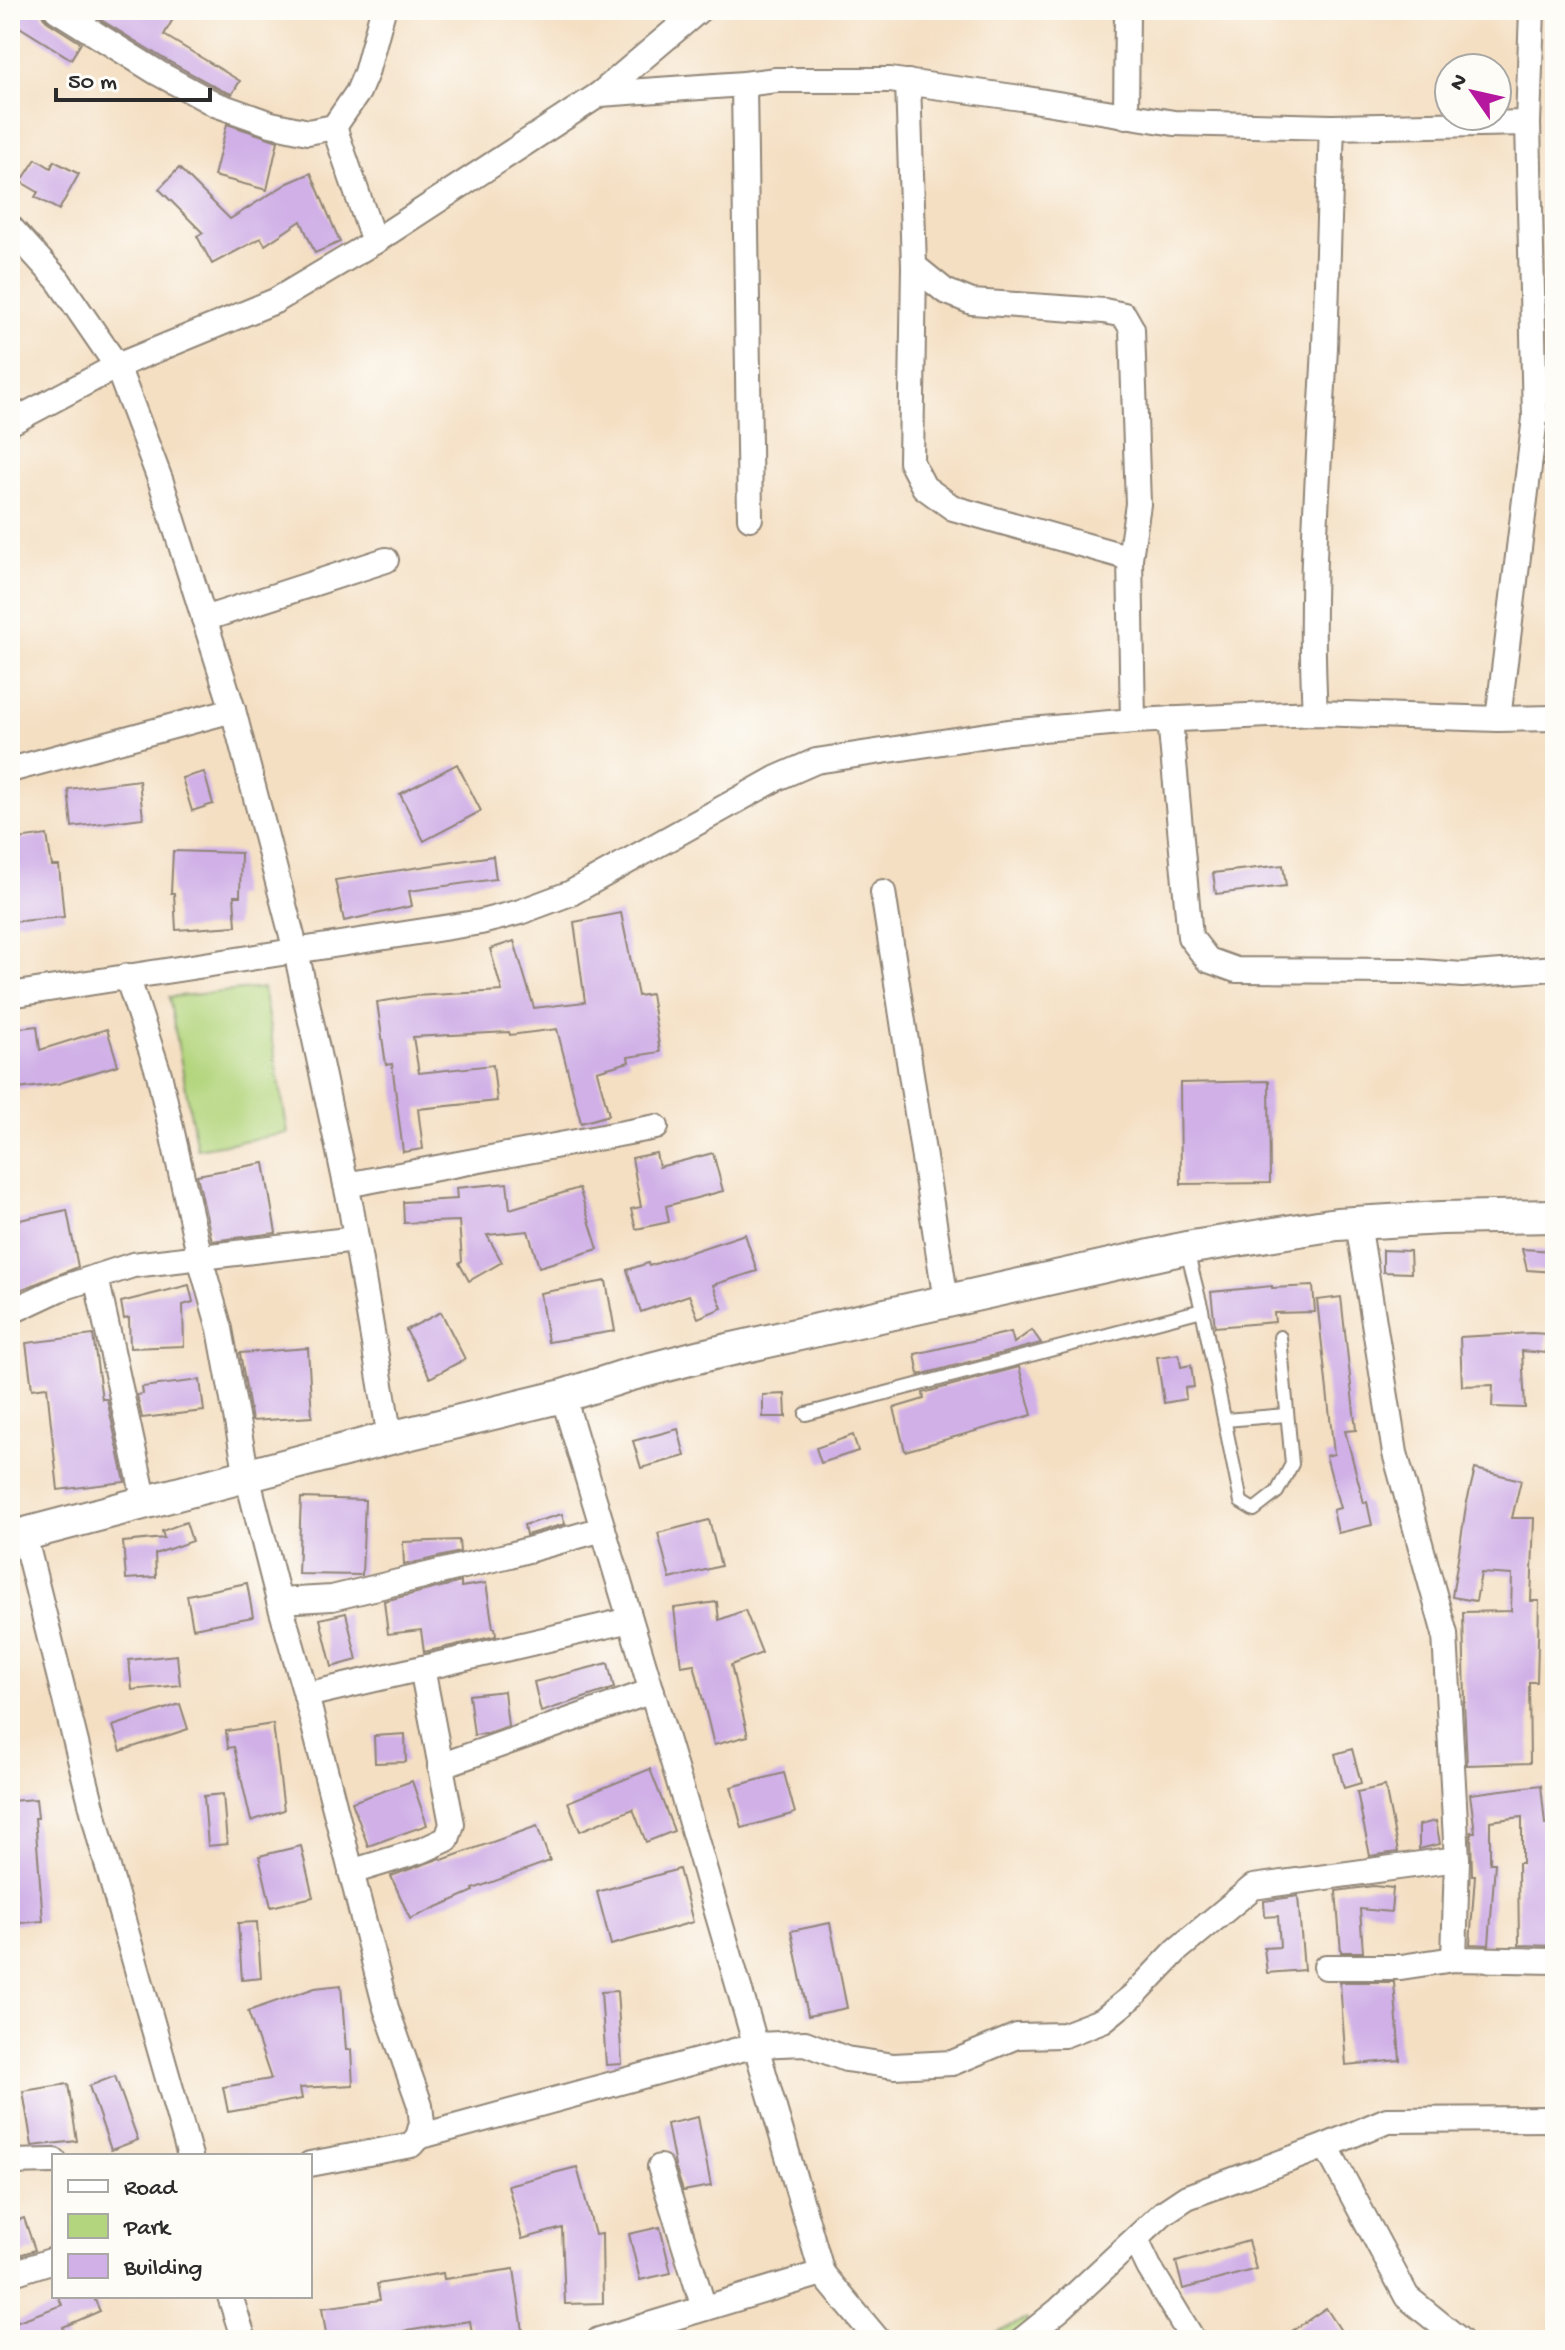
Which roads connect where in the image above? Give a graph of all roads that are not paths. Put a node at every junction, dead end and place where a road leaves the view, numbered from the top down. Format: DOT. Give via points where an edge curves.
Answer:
graph roads {
  1 [pos="57,10"];
  2 [pos="383,10"];
  3 [pos="699,10"];
  4 [pos="1127,10"];
  5 [pos="1540,24"];
  6 [pos="908,82"];
  7 [pos="744,84"];
  8 [pos="600,94"];
  9 [pos="1126,116"];
  10 [pos="1528,123"];
  11 [pos="334,127"];
  12 [pos="1332,127"];
  13 [pos="10,227"];
  14 [pos="374,242"];
  15 [pos="914,266"];
  16 [pos="117,366"];
  17 [pos="10,423"];
  18 [pos="750,518"];
  19 [pos="1130,558"];
  20 [pos="386,560"];
  21 [pos="204,619"];
  22 [pos="233,710"];
  23 [pos="1315,713"];
  24 [pos="1555,718"];
  25 [pos="1170,719"];
  26 [pos="1498,719"];
  27 [pos="1133,721"];
  28 [pos="10,770"];
  29 [pos="883,892"];
  30 [pos="296,951"];
  31 [pos="1555,968"];
  32 [pos="127,976"];
  33 [pos="10,995"];
  34 [pos="656,1127"];
  35 [pos="346,1185"];
  36 [pos="1555,1216"];
  37 [pos="1358,1223"];
  38 [pos="356,1239"];
  39 [pos="1186,1248"];
  40 [pos="200,1258"];
  41 [pos="96,1277"];
  42 [pos="946,1301"];
  43 [pos="1202,1310"];
  44 [pos="10,1312"];
  45 [pos="1280,1337"];
  46 [pos="563,1396"];
  47 [pos="806,1414"];
  48 [pos="1287,1415"];
  49 [pos="1225,1420"];
  50 [pos="390,1438"];
  51 [pos="247,1476"];
  52 [pos="145,1503"];
  53 [pos="603,1529"];
  54 [pos="17,1536"];
  55 [pos="279,1601"];
  56 [pos="630,1620"];
  57 [pos="422,1668"];
  58 [pos="652,1691"];
  59 [pos="306,1695"];
  60 [pos="440,1766"];
  61 [pos="1457,1859"];
  62 [pos="351,1872"];
  63 [pos="1454,1959"];
  64 [pos="1555,1961"];
  65 [pos="1326,1967"];
  66 [pos="756,2045"];
  67 [pos="1555,2119"];
  68 [pos="418,2137"];
  69 [pos="1326,2146"];
  70 [pos="189,2154"];
  71 [pos="52,2161"];
  72 [pos="10,2162"];
  73 [pos="312,2164"];
  74 [pos="660,2167"];
  75 [pos="1136,2240"];
  76 [pos="52,2261"];
  77 [pos="822,2273"];
  78 [pos="10,2274"];
  79 [pos="231,2298"];
  80 [pos="704,2308"];
  81 [pos="1443,2336"];
  82 [pos="244,2340"];
  83 [pos="599,2340"];
  84 [pos="878,2340"];
  85 [pos="1022,2340"];
  86 [pos="1193,2340"];
  1 -- 11 [label="street" via="215,104 308,132"];
  2 -- 11 [label="street" via="366,73"];
  3 -- 8 [label="street"];
  4 -- 9 [label="street"];
  5 -- 10 [label="street"];
  6 -- 7 [label="street"];
  6 -- 9 [label="street"];
  6 -- 15 [label="street"];
  7 -- 8 [label="street"];
  7 -- 18 [label="street"];
  8 -- 14 [label="street"];
  9 -- 12 [label="street" via="1174,123"];
  10 -- 12 [label="street"];
  10 -- 26 [label="street" via="1535,418"];
  11 -- 14 [label="street"];
  12 -- 23 [label="street" via="1314,531"];
  13 -- 16 [label="street" via="58,280"];
  14 -- 16 [label="street" via="275,301"];
  15 -- 19 [label="street" via="911,462 924,487 953,508"];
  15 -- 19 [label="street" via="945,291 972,302 1124,315 1132,329 1138,504"];
  16 -- 17 [label="street"];
  16 -- 21 [label="street"];
  19 -- 27 [label="street"];
  20 -- 21 [label="street"];
  21 -- 22 [label="street"];
  22 -- 28 [label="street"];
  22 -- 30 [label="street"];
  23 -- 25 [label="street"];
  23 -- 26 [label="street"];
  24 -- 26 [label="street"];
  25 -- 27 [label="street"];
  25 -- 31 [label="street" via="1190,937 1208,960 1236,970 1462,975"];
  27 -- 30 [label="street" via="1008,732 816,761 571,893 520,912"];
  29 -- 42 [label="street"];
  30 -- 32 [label="street"];
  30 -- 35 [label="street"];
  32 -- 33 [label="street"];
  32 -- 40 [label="street" via="159,1074"];
  34 -- 35 [label="street"];
  35 -- 38 [label="street"];
  36 -- 37 [label="street"];
  37 -- 39 [label="street"];
  37 -- 61 [label="street" via="1395,1453 1445,1634"];
  38 -- 40 [label="street"];
  38 -- 50 [label="street"];
  39 -- 42 [label="street"];
  39 -- 43 [label="lane"];
  40 -- 41 [label="street" via="133,1265"];
  40 -- 51 [label="street" via="220,1329"];
  41 -- 44 [label="street"];
  41 -- 52 [label="street"];
  42 -- 46 [label="street" via="701,1356"];
  43 -- 47 [label="lane"];
  43 -- 49 [label="lane"];
  45 -- 48 [label="lane"];
  46 -- 50 [label="street"];
  46 -- 53 [label="street"];
  48 -- 49 [label="lane"];
  48 -- 49 [label="lane" via="1292,1464 1277,1492 1254,1510 1241,1502"];
  50 -- 51 [label="street"];
  51 -- 52 [label="street"];
  51 -- 55 [label="street"];
  52 -- 54 [label="street"];
  53 -- 55 [label="street" via="332,1598"];
  53 -- 56 [label="street"];
  54 -- 70 [label="street"];
  55 -- 59 [label="street"];
  56 -- 57 [label="street"];
  56 -- 58 [label="street"];
  57 -- 59 [label="street"];
  57 -- 60 [label="street"];
  58 -- 60 [label="street"];
  58 -- 66 [label="street"];
  59 -- 62 [label="street"];
  60 -- 62 [label="street" via="452,1824 447,1839"];
  61 -- 63 [label="street"];
  61 -- 66 [label="street" via="1253,1887 1103,2020 1064,2035 1017,2036 952,2063 894,2066 846,2059 805,2043"];
  62 -- 68 [label="street" via="386,2008 420,2105"];
  63 -- 64 [label="street"];
  63 -- 65 [label="street" via="1401,1967"];
  66 -- 68 [label="street"];
  66 -- 77 [label="street"];
  67 -- 69 [label="street" via="1387,2120"];
  68 -- 73 [label="street" via="402,2148"];
  69 -- 75 [label="street" via="1187,2197"];
  69 -- 81 [label="street" via="1407,2297"];
  71 -- 72 [label="street"];
  74 -- 80 [label="street"];
  75 -- 85 [label="street"];
  75 -- 86 [label="street"];
  76 -- 78 [label="street"];
  77 -- 80 [label="street"];
  77 -- 84 [label="street"];
  79 -- 82 [label="street"];
  80 -- 83 [label="street"];
}
